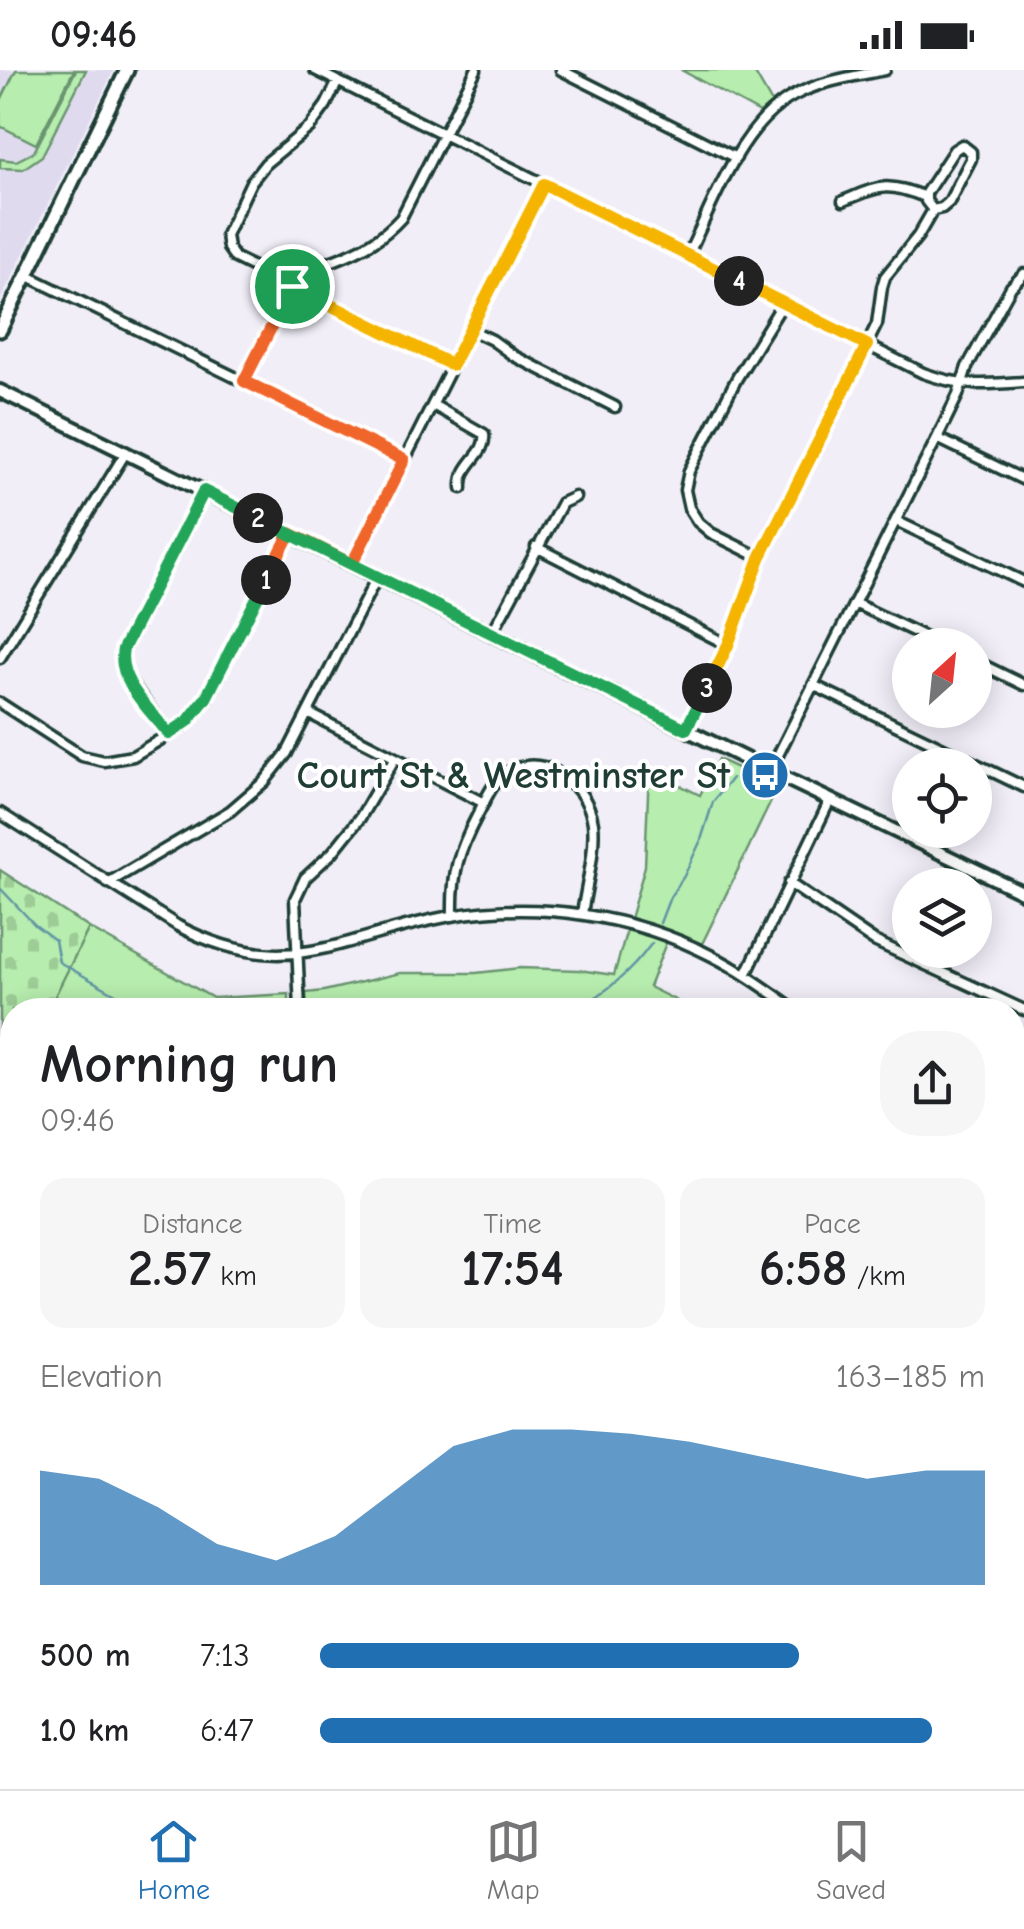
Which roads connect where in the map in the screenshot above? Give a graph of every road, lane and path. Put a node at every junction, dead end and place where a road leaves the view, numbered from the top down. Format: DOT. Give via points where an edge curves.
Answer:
graph roads {
  1 [pos="127,70"];
  2 [pos="315,70"];
  3 [pos="476,70"];
  4 [pos="561,70"];
  5 [pos="885,70"];
  6 [pos="338,81"];
  7 [pos="444,134"];
  8 [pos="736,158"];
  9 [pos="544,184"];
  10 [pos="925,197"];
  11 [pos="842,201"];
  12 [pos="933,210"];
  13 [pos="688,255"];
  14 [pos="1024,274"];
  15 [pos="26,275"];
  16 [pos="292,286"];
  17 [pos="783,303"];
  18 [pos="0,330"];
  19 [pos="470,330"];
  20 [pos="867,345"];
  21 [pos="452,365"];
  22 [pos="244,381"];
  23 [pos="1024,382"];
  24 [pos="962,384"];
  25 [pos="0,391"];
  26 [pos="433,404"];
  27 [pos="616,407"];
  28 [pos="937,438"];
  29 [pos="126,452"];
  30 [pos="404,460"];
  31 [pos="1024,480"];
  32 [pos="462,488"];
  33 [pos="204,491"];
  34 [pos="574,498"];
  35 [pos="896,520"];
  36 [pos="290,533"];
  37 [pos="536,547"];
  38 [pos="760,558"];
  39 [pos="352,564"];
  40 [pos="377,576"];
  41 [pos="1024,582"];
  42 [pos="854,603"];
  43 [pos="906,628"];
  44 [pos="492,633"];
  45 [pos="728,645"];
  46 [pos="0,658"];
  47 [pos="992,669"];
  48 [pos="1024,684"];
  49 [pos="813,686"];
  50 [pos="0,703"];
  51 [pos="308,713"];
  52 [pos="686,729"];
  53 [pos="169,734"];
  54 [pos="395,758"];
  55 [pos="770,770"];
  56 [pos="1024,787"];
  57 [pos="830,800"];
  58 [pos="484,802"];
  59 [pos="0,813"];
  60 [pos="790,883"];
  61 [pos="108,884"];
  62 [pos="1024,893"];
  63 [pos="582,914"];
  64 [pos="453,916"];
  65 [pos="296,954"];
  66 [pos="746,974"];
  67 [pos="299,998"];
  68 [pos="779,998"];
  69 [pos="998,998"];
  1 -- 15 [label="main road"];
  2 -- 6 [label="street"];
  3 -- 7 [label="street"];
  4 -- 8 [label="street"];
  5 -- 8 [label="street" via="792,96 760,121"];
  6 -- 7 [label="street"];
  6 -- 16 [label="street" via="310,128 257,174 226,235 235,258"];
  7 -- 9 [label="street"];
  7 -- 16 [label="street" via="391,229"];
  8 -- 13 [label="street"];
  9 -- 13 [label="street"];
  9 -- 19 [label="street"];
  10 -- 11 [label="street" via="886,186"];
  10 -- 12 [label="street"];
  10 -- 12 [label="street" via="954,150 969,149 971,159 949,202"];
  12 -- 20 [label="street" via="885,278 880,318"];
  13 -- 17 [label="street"];
  14 -- 24 [label="street"];
  15 -- 18 [label="main road"];
  15 -- 22 [label="street"];
  16 -- 21 [label="street"];
  16 -- 22 [label="street"];
  17 -- 20 [label="street"];
  17 -- 38 [label="street" via="737,378 685,490 698,522"];
  19 -- 21 [label="street"];
  19 -- 27 [label="street"];
  20 -- 24 [label="street"];
  20 -- 38 [label="street"];
  21 -- 26 [label="street"];
  22 -- 30 [label="street"];
  23 -- 24 [label="street"];
  24 -- 28 [label="street"];
  25 -- 29 [label="street"];
  26 -- 30 [label="street"];
  26 -- 32 [label="street" via="484,434"];
  28 -- 31 [label="street"];
  28 -- 35 [label="street"];
  29 -- 33 [label="street"];
  29 -- 46 [label="street"];
  30 -- 39 [label="street"];
  33 -- 36 [label="street"];
  33 -- 53 [label="street" via="122,656 126,676"];
  34 -- 37 [label="street" via="562,503"];
  35 -- 41 [label="street"];
  35 -- 42 [label="street"];
  36 -- 39 [label="street"];
  36 -- 53 [label="street" via="206,698"];
  37 -- 44 [label="street"];
  37 -- 45 [label="street"];
  38 -- 45 [label="street"];
  39 -- 40 [label="street"];
  40 -- 44 [label="street"];
  40 -- 51 [label="street"];
  42 -- 43 [label="street"];
  42 -- 49 [label="street"];
  44 -- 52 [label="street"];
  45 -- 52 [label="street"];
  47 -- 48 [label="street"];
  49 -- 55 [label="street"];
  49 -- 56 [label="street"];
  50 -- 53 [label="street" via="82,756 104,761 133,756"];
  51 -- 54 [label="street"];
  51 -- 61 [label="street" via="287,753 249,796"];
  52 -- 55 [label="street"];
  54 -- 58 [label="street"];
  54 -- 65 [label="street" via="360,818 302,882 294,907"];
  55 -- 57 [label="street"];
  57 -- 60 [label="street"];
  57 -- 62 [label="street"];
  58 -- 63 [label="street" via="497,781 518,768 544,767 574,783 590,809 593,830"];
  58 -- 64 [label="street" via="456,861"];
  59 -- 61 [label="street"];
  60 -- 66 [label="street"];
  60 -- 69 [label="street" via="874,941"];
  61 -- 65 [label="street" via="212,943"];
  63 -- 64 [label="street"];
  63 -- 66 [label="street" via="667,936"];
  64 -- 65 [label="street"];
  65 -- 67 [label="street"];
  66 -- 68 [label="street"];
}
